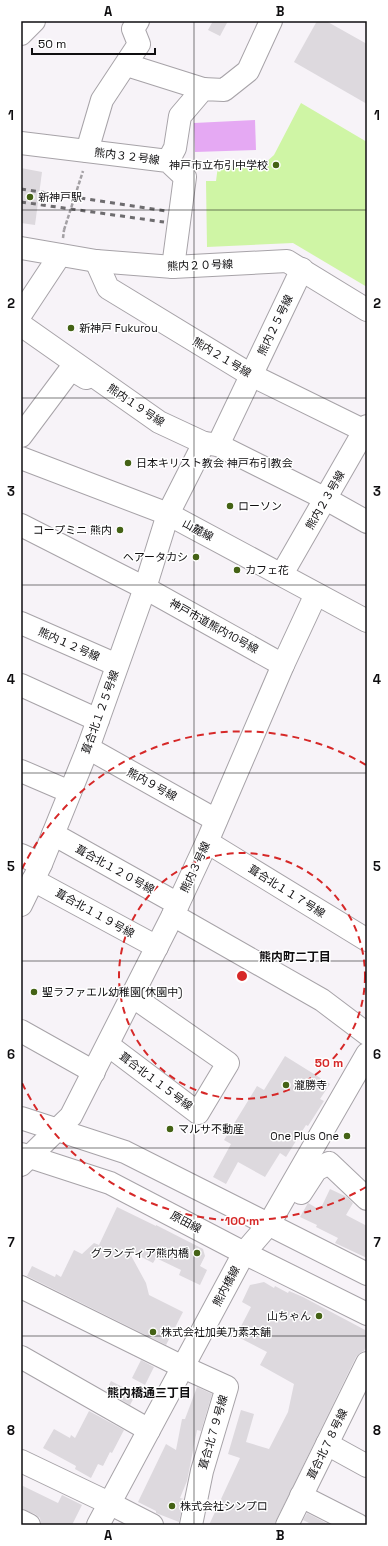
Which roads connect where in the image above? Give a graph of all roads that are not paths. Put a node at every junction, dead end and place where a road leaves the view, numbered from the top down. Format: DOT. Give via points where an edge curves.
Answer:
graph roads {
  1 [pos="34,21"];
  2 [pos="138,21"];
  3 [pos="271,21"];
  4 [pos="21,34"];
  5 [pos="127,65"];
  6 [pos="203,89"];
  7 [pos="21,142"];
  8 [pos="85,161"];
  9 [pos="168,161"];
  10 [pos="21,248"];
  11 [pos="60,255"];
  12 [pos="96,261"];
  13 [pos="173,267"];
  14 [pos="302,270"];
  15 [pos="367,310"];
  16 [pos="21,314"];
  17 [pos="21,325"];
  18 [pos="88,372"];
  19 [pos="251,375"];
  20 [pos="366,430"];
  21 [pos="21,436"];
  22 [pos="211,444"];
  23 [pos="21,458"];
  24 [pos="326,499"];
  25 [pos="168,514"];
  26 [pos="367,522"];
  27 [pos="21,525"];
  28 [pos="282,574"];
  29 [pos="144,588"];
  30 [pos="316,594"];
  31 [pos="367,621"];
  32 [pos="21,623"];
  33 [pos="117,665"];
  34 [pos="283,665"];
  35 [pos="21,685"];
  36 [pos="98,720"];
  37 [pos="88,748"];
  38 [pos="21,771"];
  39 [pos="70,792"];
  40 [pos="216,820"];
  41 [pos="53,834"];
  42 [pos="207,842"];
  43 [pos="21,855"];
  44 [pos="37,872"];
  45 [pos="21,905"];
  46 [pos="175,909"];
  47 [pos="367,940"];
  48 [pos="157,947"];
  49 [pos="132,996"];
  50 [pos="21,1031"];
  51 [pos="367,1034"];
  52 [pos="108,1045"];
  53 [pos="367,1054"];
  54 [pos="94,1072"];
  55 [pos="21,1118"];
  56 [pos="57,1130"];
  57 [pos="24,1159"];
  58 [pos="367,1200"];
  59 [pos="269,1224"];
  60 [pos="244,1253"];
  61 [pos="367,1274"];
  62 [pos="21,1287"];
  63 [pos="367,1314"];
  64 [pos="21,1357"];
  65 [pos="367,1363"];
  66 [pos="183,1368"];
  67 [pos="360,1396"];
  68 [pos="149,1430"];
  69 [pos="327,1444"];
  70 [pos="21,1461"];
  71 [pos="367,1466"];
  72 [pos="301,1496"];
  73 [pos="109,1503"];
  74 [pos="21,1521"];
  75 [pos="30,1525"];
  76 [pos="98,1525"];
  77 [pos="152,1525"];
  78 [pos="191,1525"];
  79 [pos="287,1525"];
  80 [pos="358,1525"];
  1 -- 4 [label="street"];
  2 -- 5 [label="street" via="133,29 139,44"];
  3 -- 6 [label="street" via="248,71 224,90"];
  5 -- 6 [label="street"];
  5 -- 8 [label="street" via="102,100"];
  6 -- 9 [label="street" via="180,116 175,148"];
  7 -- 8 [label="street, 熊内３２号線"];
  8 -- 9 [label="street, 熊内３２号線"];
  9 -- 13 [label="street, 熊内３２号線" via="185,177"];
  10 -- 11 [label="street, 熊内２０号線"];
  11 -- 12 [label="street, 熊内２０号線"];
  11 -- 16 [label="street"];
  12 -- 13 [label="street, 熊内２０号線"];
  12 -- 19 [label="street, 熊内２１号線" via="108,288"];
  13 -- 14 [label="street, 熊内２０号線" via="287,261"];
  14 -- 15 [label="street, 熊内２０号線"];
  14 -- 19 [label="street, 熊内２５号線"];
  17 -- 18 [label="street, 熊内１９号線"];
  18 -- 21 [label="street" via="86,378 71,369"];
  18 -- 22 [label="street, 熊内１９号線" via="159,422"];
  19 -- 20 [label="street, 熊内２１号線"];
  19 -- 22 [label="street, 熊内２５号線"];
  20 -- 24 [label="street, 熊内２３号線"];
  22 -- 24 [label="street, 熊内１９号線"];
  22 -- 25 [label="street, 熊内２５号線"];
  23 -- 25 [label="street, 山麓線"];
  24 -- 26 [label="street, 熊内１９号線"];
  24 -- 28 [label="street, 熊内２３号線"];
  25 -- 28 [label="street, 山麓線"];
  25 -- 29 [label="street, 葺合北１２５号線"];
  27 -- 29 [label="street, 神戸市道熊内10号線"];
  28 -- 30 [label="street, 山麓線"];
  29 -- 33 [label="street, 葺合北１２５号線"];
  29 -- 34 [label="street, 神戸市道熊内10号線"];
  30 -- 31 [label="street, 山麓線"];
  30 -- 34 [label="street, 熊内３号線"];
  32 -- 33 [label="street, 熊内１２号線"];
  33 -- 36 [label="street, 葺合北１２５号線"];
  34 -- 40 [label="street, 熊内３号線"];
  35 -- 36 [label="street"];
  36 -- 37 [label="street, 葺合北１２５号線"];
  37 -- 39 [label="street, 葺合北１２５号線"];
  37 -- 40 [label="street, 熊内９号線"];
  38 -- 39 [label="street"];
  39 -- 41 [label="street, 葺合北１２５号線"];
  40 -- 42 [label="street, 熊内３号線"];
  41 -- 44 [label="street, 葺合北１２５号線"];
  41 -- 46 [label="street, 葺合北１２０号線"];
  42 -- 46 [label="street, 熊内３号線"];
  42 -- 47 [label="street, 葺合北１１７号線"];
  43 -- 44 [label="street, 葺合北１１９号線"];
  44 -- 45 [label="street, 葺合北１２５号線"];
  44 -- 48 [label="street, 葺合北１１９号線"];
  46 -- 48 [label="street, 熊内３号線"];
  46 -- 51 [label="street, 葺合北１２０号線" via="322,1000"];
  48 -- 49 [label="street, 熊内３号線"];
  49 -- 52 [label="street, 熊内３号線"];
  49 -- 52 [label="street, 葺合北１１５号線" via="228,1063 198,1113"];
  50 -- 54 [label="street"];
  52 -- 54 [label="street, 熊内３号線"];
  53 -- 59 [label="street, 熊内橋線"];
  54 -- 56 [label="street, 熊内３号線" via="71,1116"];
  55 -- 56 [label="street"];
  56 -- 57 [label="street, 熊内３号線"];
  56 -- 59 [label="street" via="126,1152"];
  57 -- 60 [label="street, 原田線" via="110,1183"];
  58 -- 59 [label="street" via="329,1163 316,1170 292,1206"];
  59 -- 60 [label="street, 熊内橋線"];
  59 -- 61 [label="street"];
  60 -- 63 [label="street, 原田線"];
  60 -- 66 [label="street, 熊内橋線"];
  62 -- 66 [label="street"];
  64 -- 68 [label="street"];
  65 -- 67 [label="street, 葺合北７８号線"];
  66 -- 68 [label="street, 熊内橋線"];
  66 -- 78 [label="street, 葺合北７９号線" via="227,1387 202,1471"];
  67 -- 69 [label="street, 葺合北７８号線"];
  68 -- 73 [label="street, 熊内橋線"];
  69 -- 71 [label="street"];
  69 -- 72 [label="street, 葺合北７８号線"];
  70 -- 73 [label="street"];
  72 -- 79 [label="street, 葺合北７８号線"];
  72 -- 80 [label="street"];
  73 -- 76 [label="street, 熊内橋線"];
  73 -- 77 [label="street"];
  74 -- 75 [label="street"];
}
